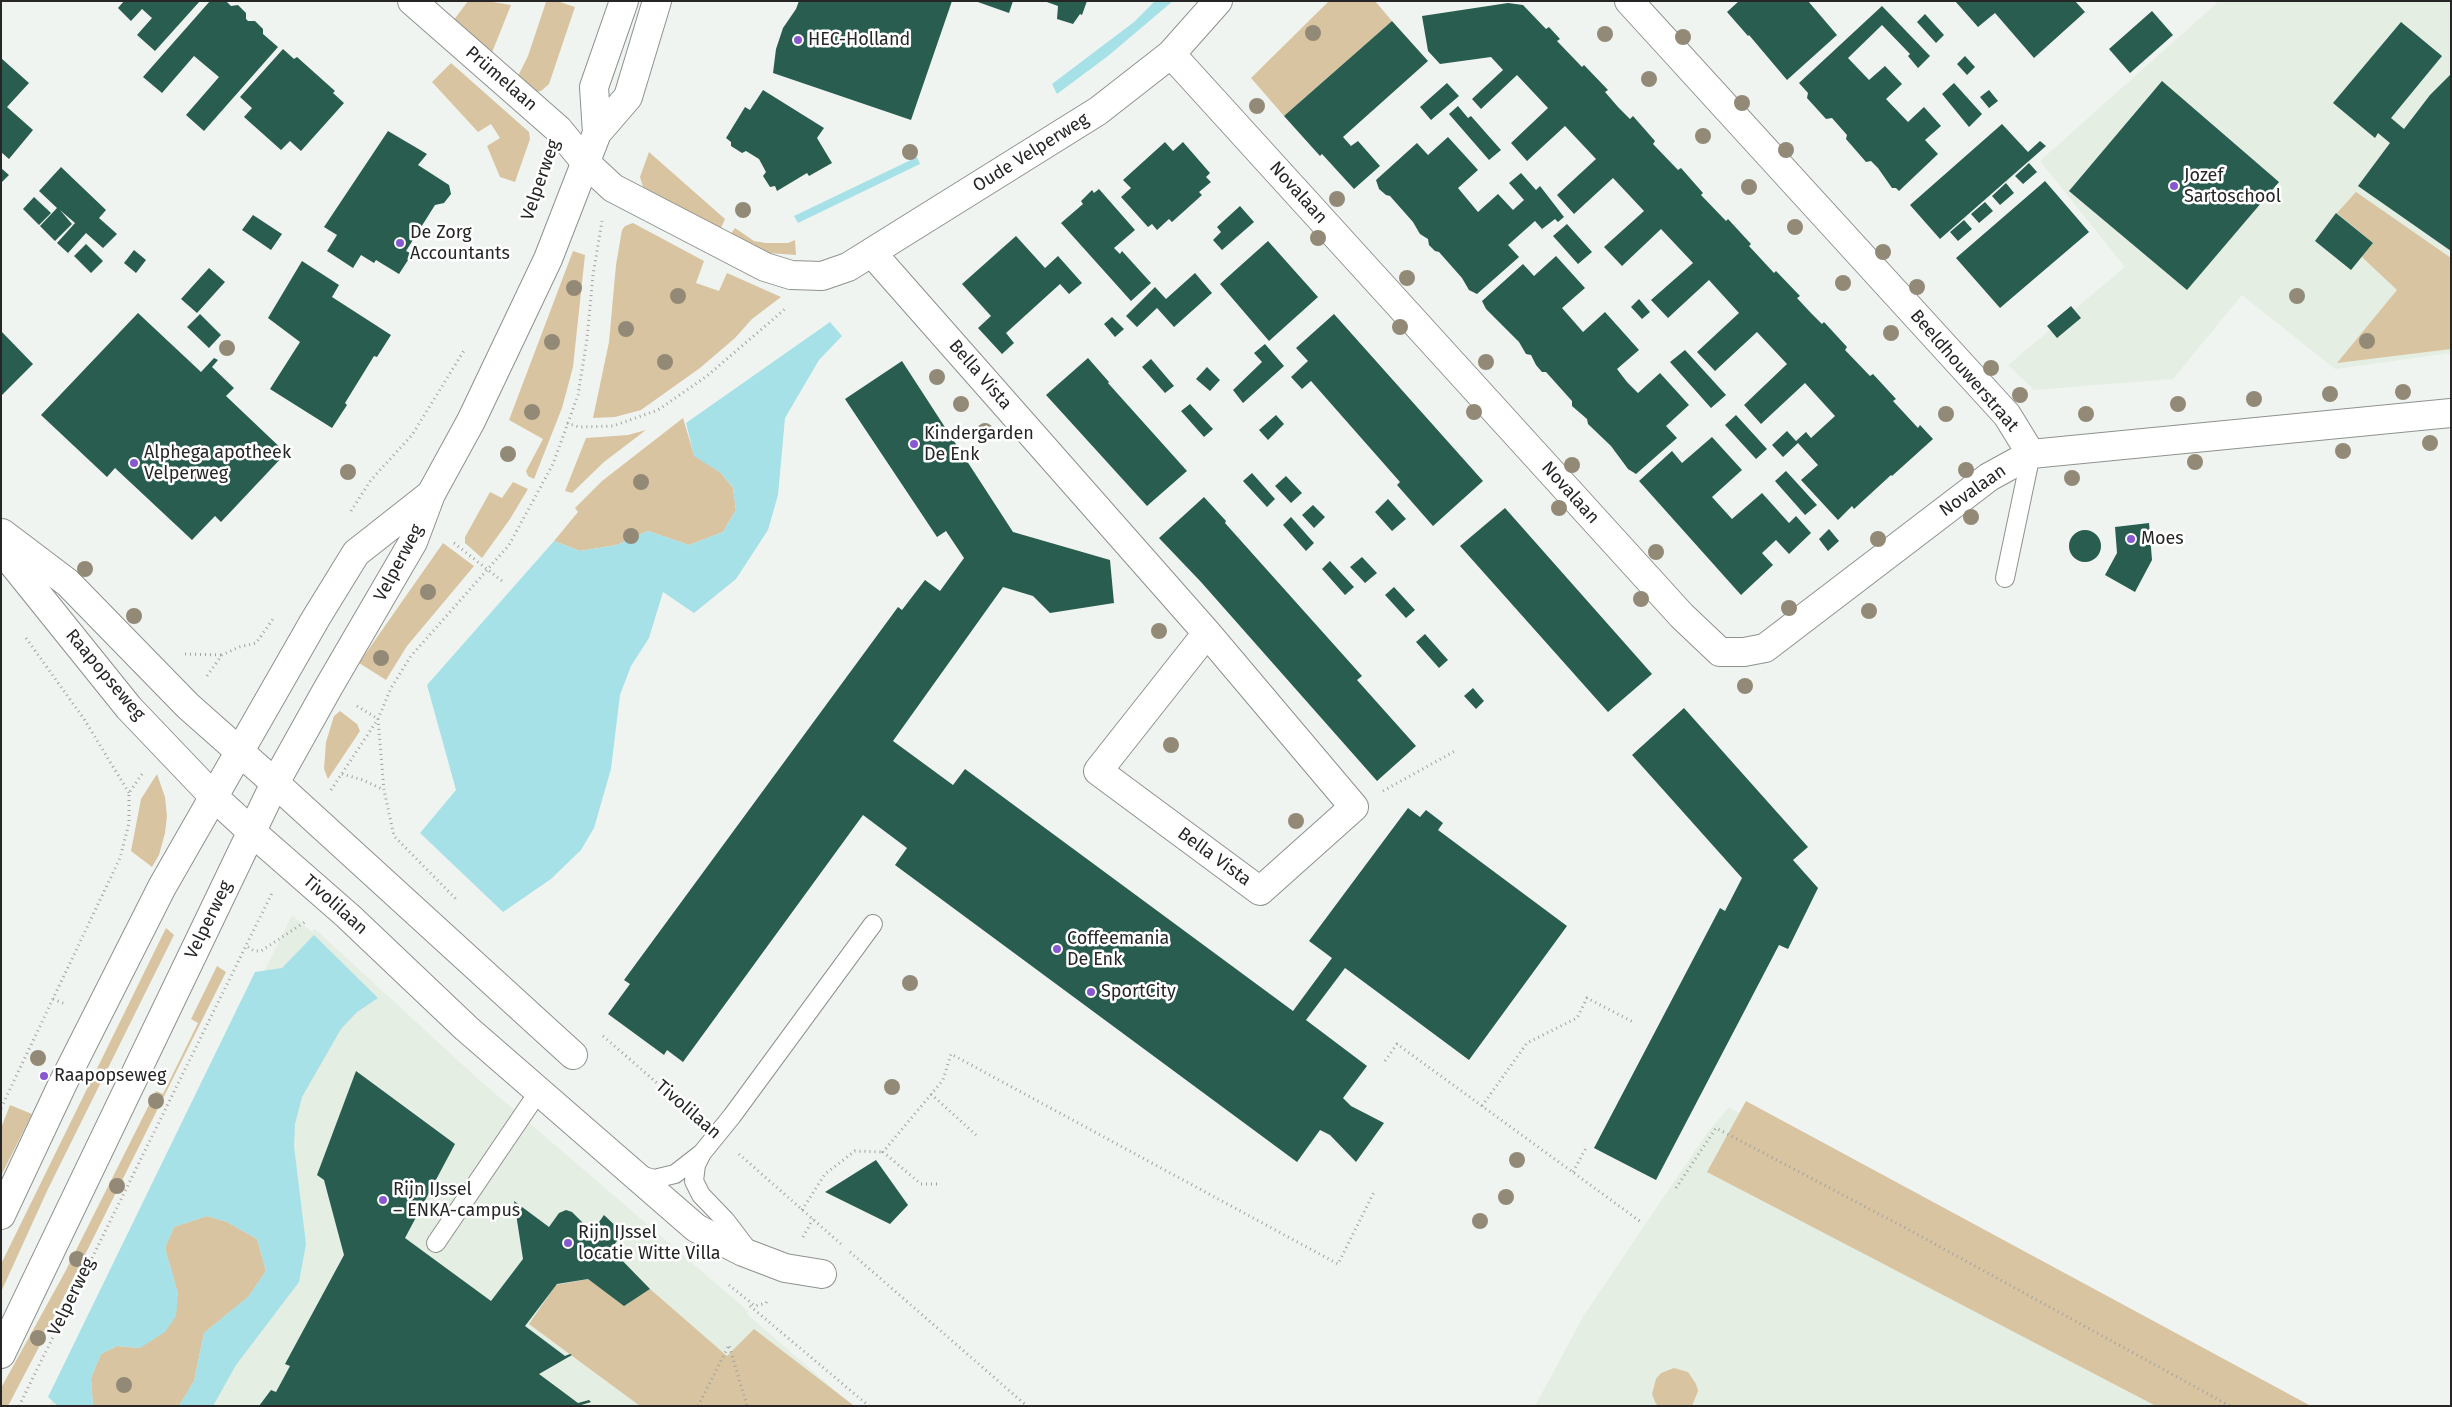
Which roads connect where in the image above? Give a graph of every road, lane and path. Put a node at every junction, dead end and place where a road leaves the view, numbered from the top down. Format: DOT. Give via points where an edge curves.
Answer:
graph roads {
  1 [pos="412,1"];
  2 [pos="624,1"];
  3 [pos="657,1"];
  4 [pos="1218,1"];
  5 [pos="1629,1"];
  6 [pos="1171,54"];
  7 [pos="596,133"];
  8 [pos="586,163"];
  9 [pos="613,188"];
  10 [pos="872,252"];
  11 [pos="822,276"];
  12 [pos="466,347"];
  13 [pos="2451,413"];
  14 [pos="567,423"];
  15 [pos="2031,454"];
  16 [pos="431,494"];
  17 [pos="347,517"];
  18 [pos="1,533"];
  19 [pos="454,542"];
  20 [pos="1,549"];
  21 [pos="488,569"];
  22 [pos="2004,578"];
  23 [pos="502,581"];
  24 [pos="275,617"];
  25 [pos="1207,633"];
  26 [pos="23,634"];
  27 [pos="256,643"];
  28 [pos="1455,751"];
  29 [pos="240,752"];
  30 [pos="342,774"];
  31 [pos="275,783"];
  32 [pos="384,790"];
  33 [pos="129,793"];
  34 [pos="214,797"];
  35 [pos="1354,808"];
  36 [pos="252,832"];
  37 [pos="120,858"];
  38 [pos="461,903"];
  39 [pos="873,924"];
  40 [pos="248,947"];
  41 [pos="1634,1023"];
  42 [pos="597,1031"];
  43 [pos="573,1055"];
  44 [pos="1385,1061"];
  45 [pos="539,1091"];
  46 [pos="931,1094"];
  47 [pos="1482,1106"];
  48 [pos="1,1108"];
  49 [pos="718,1135"];
  50 [pos="976,1135"];
  51 [pos="1587,1146"];
  52 [pos="883,1152"];
  53 [pos="702,1153"];
  54 [pos="632,1172"];
  55 [pos="1573,1172"];
  56 [pos="937,1184"];
  57 [pos="1676,1188"];
  58 [pos="1376,1190"];
  59 [pos="802,1210"];
  60 [pos="1,1215"];
  61 [pos="1641,1222"];
  62 [pos="436,1243"];
  63 [pos="842,1245"];
  64 [pos="849,1251"];
  65 [pos="752,1255"];
  66 [pos="822,1274"];
  67 [pos="750,1306"];
  68 [pos="1,1354"];
  69 [pos="19,1406"];
  70 [pos="698,1406"];
  71 [pos="748,1406"];
  72 [pos="870,1406"];
  73 [pos="1027,1406"];
  74 [pos="2230,1406"];
  1 -- 8 [label="street, Prümelaan" via="558,129"];
  2 -- 7 [label="street, Velperweg" via="594,87"];
  3 -- 7 [label="street, Velperweg" via="628,97"];
  4 -- 6 [label="street, Oude Velperweg"];
  5 -- 15 [label="street, Beeldhouwerstraat" via="2007,415"];
  6 -- 10 [label="street, Oude Velperweg" via="1088,117"];
  6 -- 15 [label="street, Novalaan" via="1682,616 1720,652 1765,648 1989,477"];
  7 -- 8 [label="street, Velperweg"];
  8 -- 9 [label="street, Oude Velperweg"];
  8 -- 16 [label="street, Velperweg" via="520,320"];
  9 -- 11 [label="street, Oude Velperweg" via="765,266 791,276"];
  9 -- 14 [label="path" via="592,275 588,340 578,395"];
  10 -- 11 [label="street, Oude Velperweg" via="848,267"];
  10 -- 25 [label="street, Bella Vista"];
  11 -- 14 [label="path" via="707,376 658,410 613,426 580,427"];
  12 -- 17 [label="path" via="412,435 371,480"];
  13 -- 15 [label="street"];
  14 -- 21 [label="path" via="553,464 532,506 509,546"];
  15 -- 22 [label="lane"];
  16 -- 29 [label="street, Velperweg" via="356,553"];
  16 -- 31 [label="street, Velperweg" via="413,542"];
  18 -- 29 [label="street, Raapopseweg" via="68,583 188,706"];
  19 -- 21 [label="path"];
  20 -- 34 [label="street, Raapopseweg" via="129,708"];
  21 -- 23 [label="path"];
  21 -- 32 [label="path" via="410,656 391,688 378,719"];
  24 -- 27 [label="path"];
  25 -- 35 [label="street, Bella Vista"];
  25 -- 35 [label="street, Bella Vista" via="1098,771 1260,890"];
  26 -- 33 [label="path" via="84,719"];
  28 -- 35 [label="path"];
  29 -- 31 [label="street, Raapopseweg"];
  29 -- 34 [label="street, Velperweg"];
  30 -- 32 [label="path"];
  31 -- 36 [label="street, Velperweg"];
  31 -- 43 [label="street"];
  32 -- 38 [label="path" via="394,836"];
  34 -- 36 [label="street, Raapopseweg"];
  34 -- 60 [label="street, Velperweg" via="162,887 63,1083"];
  36 -- 45 [label="street, Tivolilaan"];
  36 -- 68 [label="street, Velperweg"];
  37 -- 48 [label="path"];
  39 -- 49 [label="lane"];
  40 -- 69 [label="path, Velperweg"];
  41 -- 47 [label="path" via="1587,998 1576,1018 1528,1043"];
  42 -- 49 [label="path, Tivolilaan"];
  44 -- 47 [label="path" via="1397,1044"];
  45 -- 54 [label="street, Tivolilaan"];
  45 -- 62 [label="lane"];
  46 -- 50 [label="path"];
  46 -- 52 [label="path"];
  46 -- 58 [label="path" via="943,1080 951,1054 1338,1264"];
  47 -- 55 [label="path"];
  49 -- 53 [label="lane"];
  49 -- 59 [label="path, Tivolilaan"];
  51 -- 55 [label="path"];
  52 -- 56 [label="path" via="921,1184"];
  52 -- 59 [label="path" via="855,1151 825,1174"];
  53 -- 54 [label="lane" via="675,1174 654,1179"];
  53 -- 65 [label="lane" via="694,1181 701,1195"];
  54 -- 65 [label="street, Tivolilaan" via="696,1228"];
  55 -- 61 [label="path"];
  57 -- 74 [label="path" via="1716,1128"];
  59 -- 63 [label="path, Tivolilaan"];
  64 -- 73 [label="path"];
  65 -- 66 [label="street, Tivolilaan" via="785,1268"];
  67 -- 72 [label="path"];
  70 -- 71 [label="path" via="729,1345"];
}
